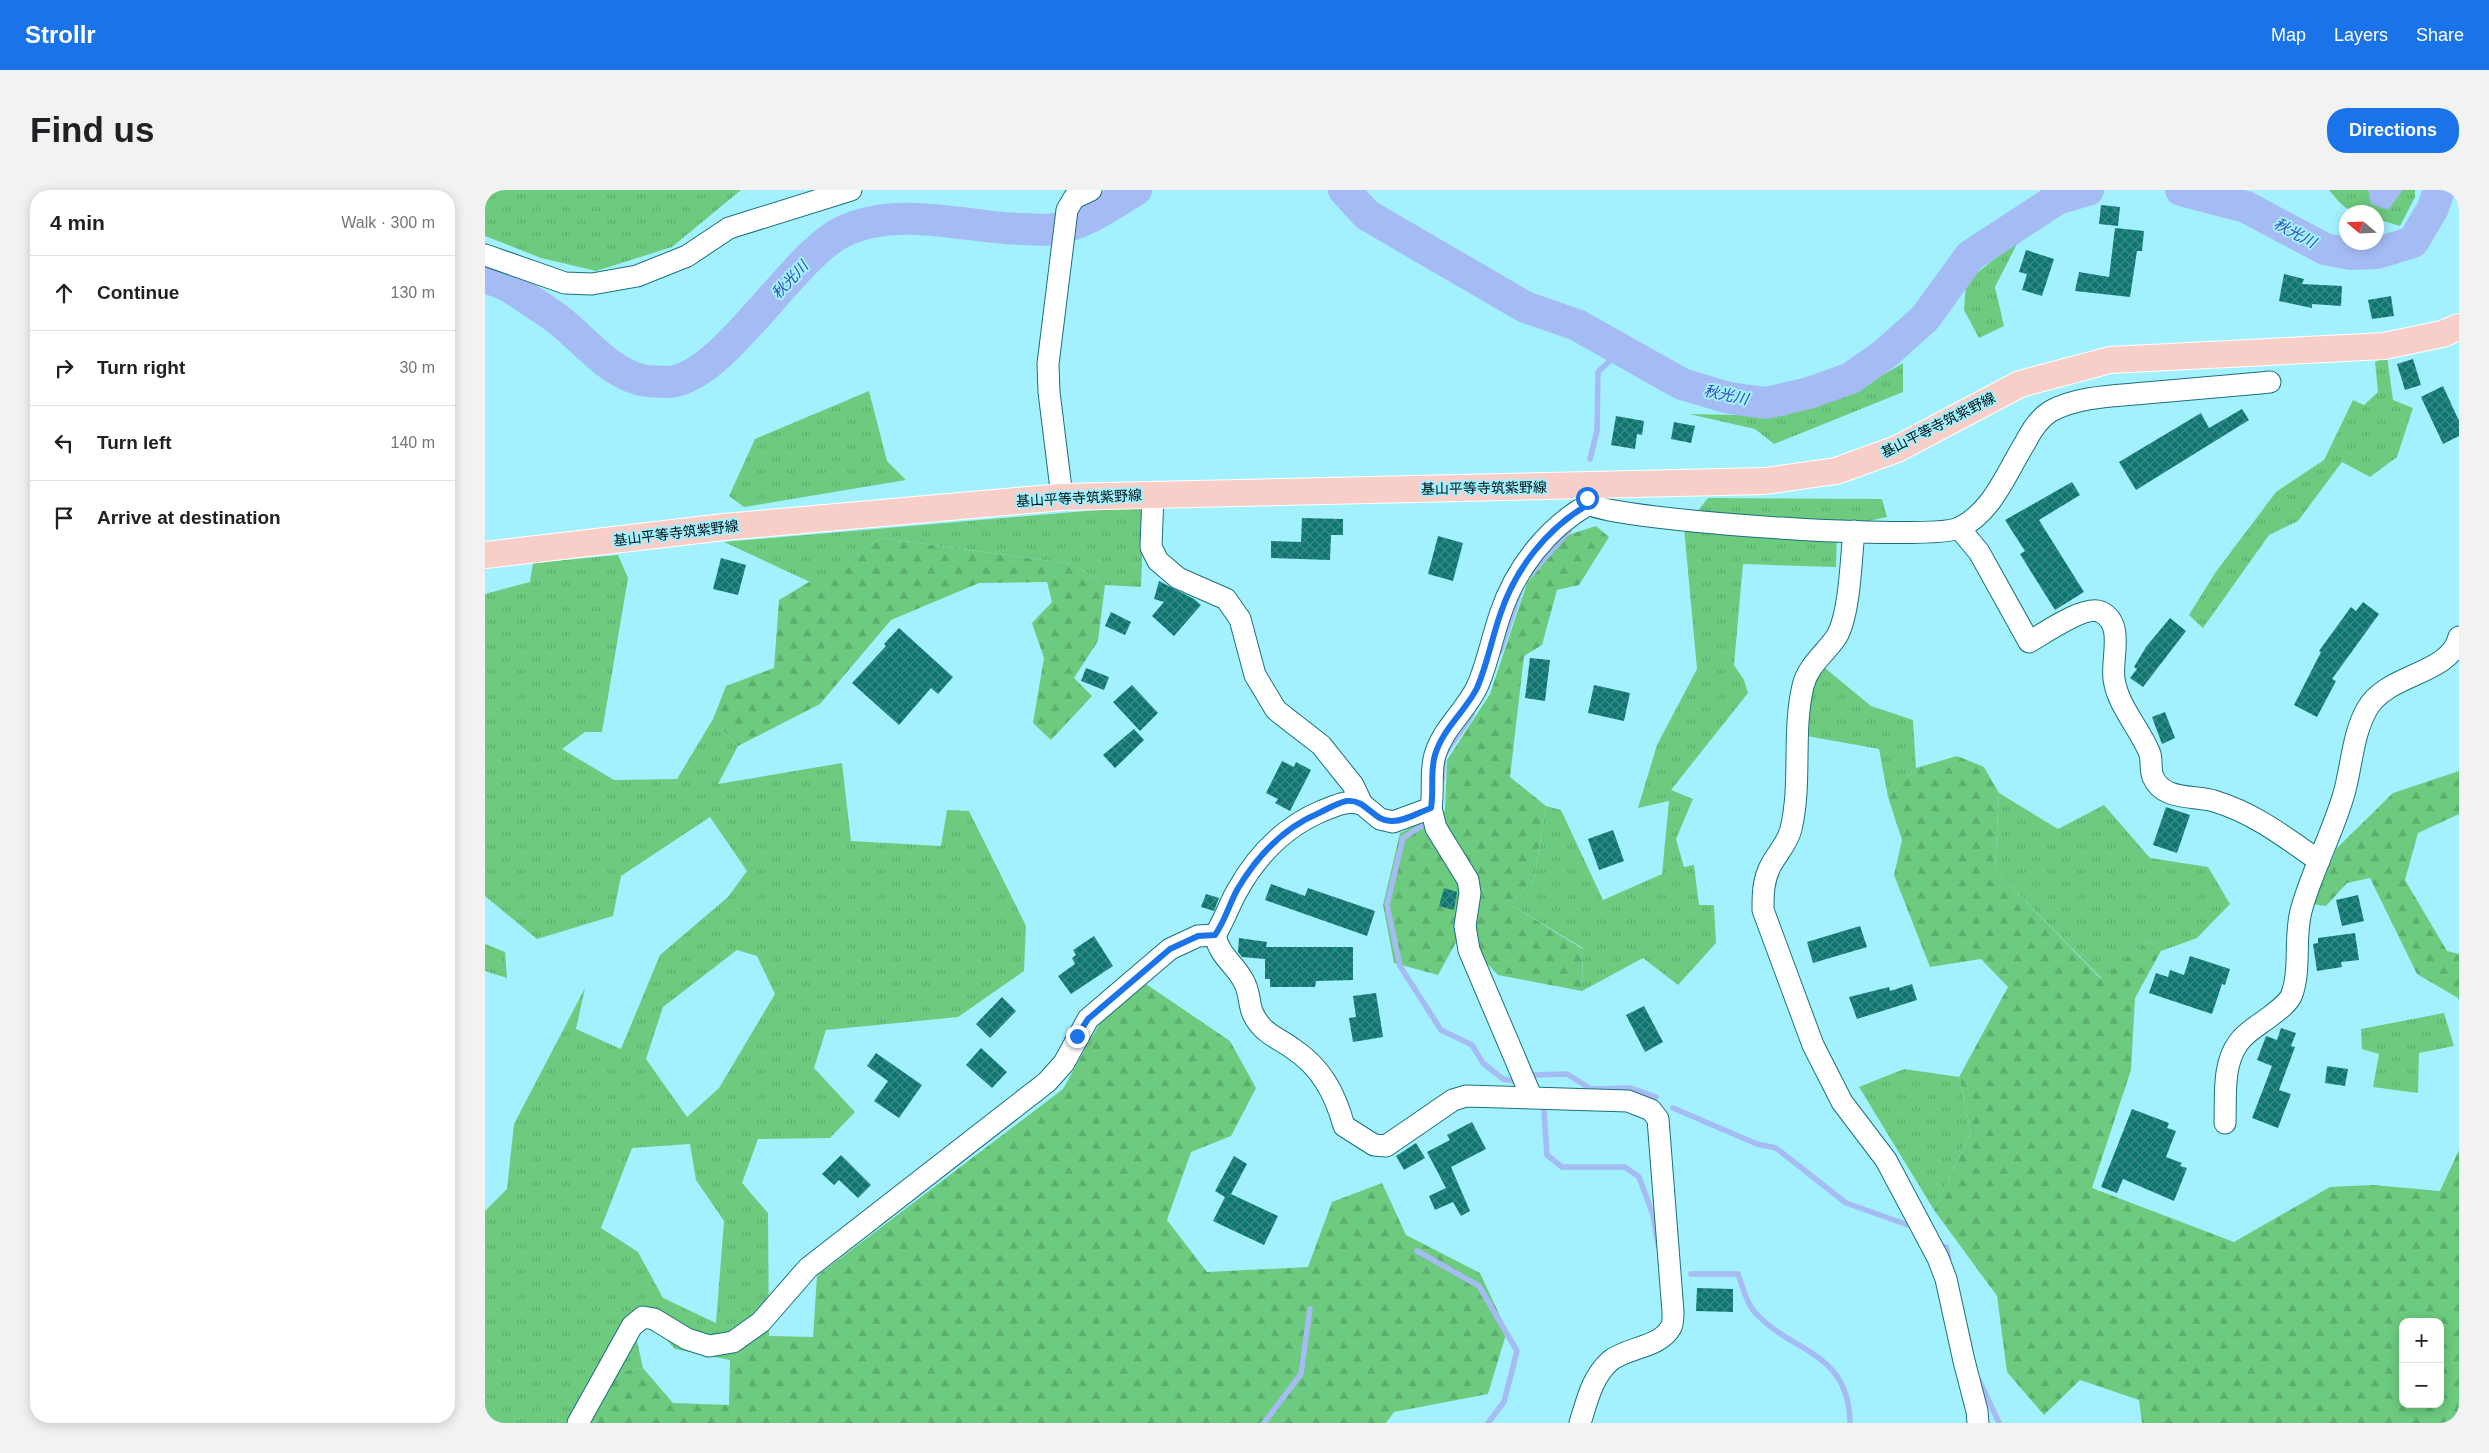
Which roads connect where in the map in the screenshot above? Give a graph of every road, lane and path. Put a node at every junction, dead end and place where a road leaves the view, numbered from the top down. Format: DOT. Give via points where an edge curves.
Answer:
graph roads {
  1 [pos="851,190"];
  2 [pos="1091,190"];
  3 [pos="485,255"];
  4 [pos="2459,327"];
  5 [pos="2270,382"];
  6 [pos="1153,495"];
  7 [pos="1588,495"];
  8 [pos="1062,497"];
  9 [pos="1959,528"];
  10 [pos="1854,531"];
  11 [pos="485,555"];
  12 [pos="2459,637"];
  13 [pos="1362,804"];
  14 [pos="1431,808"];
  15 [pos="2319,861"];
  16 [pos="1215,935"];
  17 [pos="1531,1096"];
  18 [pos="2225,1122"];
  19 [pos="578,1423"];
  20 [pos="1580,1423"];
  21 [pos="1978,1423"];
  1 -- 3 [label="street" via="729,228 687,256 637,276 592,284 565,283"];
  2 -- 8 [label="street" via="1075,198 1067,210 1049,364 1049,392"];
  4 -- 7 [label="main road, 基山平等寺筑紫野線" via="2442,334 2384,346 2110,360 2020,384 1897,449 1836,471 1765,481"];
  5 -- 9 [label="street" via="2086,399 2050,412 2034,426 1987,508"];
  6 -- 7 [label="main road, 基山平等寺筑紫野線"];
  6 -- 8 [label="main road, 基山平等寺筑紫野線"];
  6 -- 13 [label="street" via="1151,547 1158,561 1178,578 1226,599 1241,619 1255,674 1276,710 1321,745 1353,785"];
  7 -- 10 [label="street" via="1595,508 1615,512"];
  7 -- 14 [label="street" via="1535,550 1513,582 1500,612 1477,687 1443,733 1434,757"];
  8 -- 11 [label="main road, 基山平等寺筑紫野線" via="725,527"];
  9 -- 10 [label="street" via="1939,532"];
  9 -- 15 [label="street" via="1979,552 2029,642 2087,610 2099,611 2109,618 2115,631 2114,678 2121,700 2151,755 2153,777 2165,791 2234,808 2264,822"];
  10 -- 21 [label="street" via="1844,616 1837,635 1804,683 1795,812 1790,834 1770,867 1763,886 1763,910 1813,1045 1843,1102 1886,1160 1938,1258 1946,1280"];
  12 -- 15 [label="street" via="2452,653 2380,692 2367,709 2352,753 2345,789"];
  13 -- 14 [label="street" via="1380,819 1393,822"];
  13 -- 16 [label="street" via="1347,801 1302,820 1280,836 1257,860"];
  14 -- 17 [label="street" via="1436,828 1468,880 1470,893 1465,926 1469,950"];
  15 -- 18 [label="street" via="2301,912 2296,982 2291,997 2239,1042 2226,1071"];
  16 -- 17 [label="street" via="1218,947 1243,980 1250,1010 1261,1028 1307,1057 1324,1077 1337,1101 1344,1126 1374,1145 1387,1146 1453,1100 1466,1096"];
  16 -- 19 [label="street" via="1198,936 1170,949 1095,1012 1081,1030 1065,1063 1047,1082 808,1268 761,1322 733,1342 709,1346 687,1339 654,1319 643,1317 632,1326"];
  17 -- 20 [label="street" via="1628,1101 1651,1110 1658,1119 1673,1312 1671,1327 1661,1338 1612,1359 1601,1370"];
}
